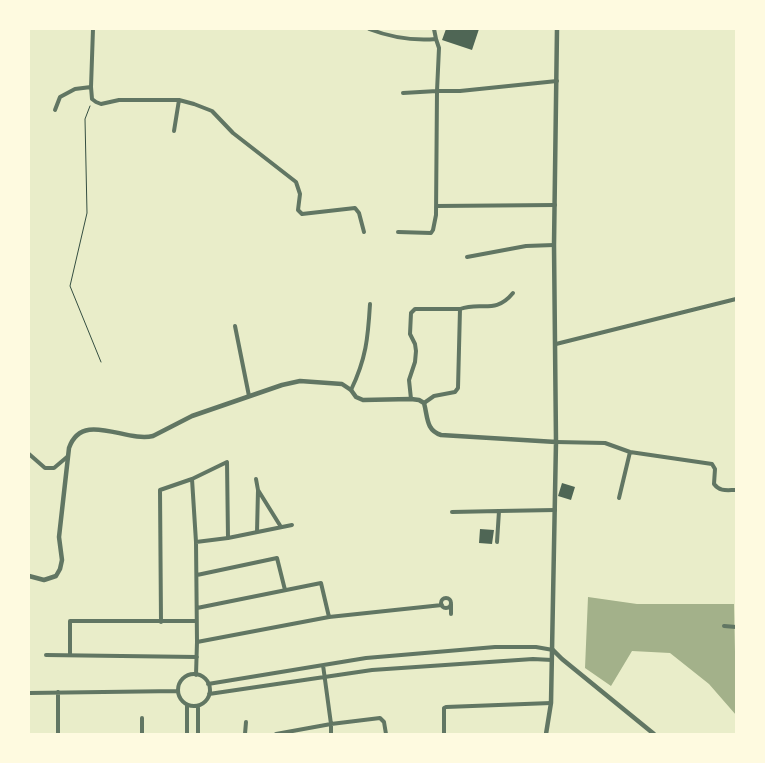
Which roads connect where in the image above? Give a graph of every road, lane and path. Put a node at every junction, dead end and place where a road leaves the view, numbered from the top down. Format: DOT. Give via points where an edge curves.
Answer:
graph roads {
  1 [pos="93,29"];
  2 [pos="368,29"];
  3 [pos="434,29"];
  4 [pos="557,29"];
  5 [pos="436,39"];
  6 [pos="557,82"];
  7 [pos="91,87"];
  8 [pos="437,91"];
  9 [pos="403,93"];
  10 [pos="92,99"];
  11 [pos="179,100"];
  12 [pos="56,110"];
  13 [pos="174,132"];
  14 [pos="555,205"];
  15 [pos="436,206"];
  16 [pos="364,232"];
  17 [pos="398,232"];
  18 [pos="554,245"];
  19 [pos="467,257"];
  20 [pos="514,293"];
  21 [pos="736,299"];
  22 [pos="370,304"];
  23 [pos="460,309"];
  24 [pos="235,326"];
  25 [pos="556,344"];
  26 [pos="101,362"];
  27 [pos="351,390"];
  28 [pos="249,396"];
  29 [pos="411,399"];
  30 [pos="424,403"];
  31 [pos="556,442"];
  32 [pos="630,452"];
  33 [pos="29,454"];
  34 [pos="67,457"];
  35 [pos="192,479"];
  36 [pos="256,479"];
  37 [pos="258,490"];
  38 [pos="736,490"];
  39 [pos="619,498"];
  40 [pos="555,510"];
  41 [pos="499,511"];
  42 [pos="452,512"];
  43 [pos="292,525"];
  44 [pos="281,527"];
  45 [pos="257,532"];
  46 [pos="228,538"];
  47 [pos="196,542"];
  48 [pos="497,542"];
  49 [pos="197,575"];
  50 [pos="29,576"];
  51 [pos="285,590"];
  52 [pos="451,604"];
  53 [pos="442,605"];
  54 [pos="197,608"];
  55 [pos="451,614"];
  56 [pos="330,617"];
  57 [pos="196,621"];
  58 [pos="161,622"];
  59 [pos="724,626"];
  60 [pos="736,627"];
  61 [pos="197,642"];
  62 [pos="553,650"];
  63 [pos="46,655"];
  64 [pos="70,655"];
  65 [pos="197,657"];
  66 [pos="562,659"];
  67 [pos="552,660"];
  68 [pos="324,666"];
  69 [pos="196,675"];
  70 [pos="324,676"];
  71 [pos="208,684"];
  72 [pos="178,690"];
  73 [pos="58,692"];
  74 [pos="29,693"];
  75 [pos="209,694"];
  76 [pos="551,703"];
  77 [pos="187,705"];
  78 [pos="198,706"];
  79 [pos="142,718"];
  80 [pos="246,722"];
  81 [pos="331,724"];
  82 [pos="58,734"];
  83 [pos="142,734"];
  84 [pos="187,734"];
  85 [pos="198,734"];
  86 [pos="245,734"];
  87 [pos="276,734"];
  88 [pos="282,734"];
  89 [pos="331,734"];
  90 [pos="386,734"];
  91 [pos="444,734"];
  92 [pos="546,734"];
  93 [pos="654,734"];
  1 -- 7 [label="street"];
  2 -- 5 [label="street" via="389,36"];
  3 -- 5 [label="street"];
  4 -- 6 [label="street"];
  5 -- 8 [label="street" via="439,48"];
  6 -- 8 [label="street"];
  6 -- 14 [label="street"];
  7 -- 10 [label="street"];
  7 -- 12 [label="street" via="75,89 60,97"];
  8 -- 9 [label="street"];
  8 -- 15 [label="street"];
  10 -- 11 [label="street" via="101,104 119,100"];
  10 -- 26 [label="path" via="85,119 86,213 70,286"];
  11 -- 13 [label="street"];
  11 -- 16 [label="street" via="212,111 233,133 296,182 300,194 298,210 302,214 355,208"];
  14 -- 15 [label="street"];
  14 -- 18 [label="street"];
  15 -- 17 [label="street" via="431,233"];
  18 -- 19 [label="street" via="526,246"];
  18 -- 25 [label="street"];
  20 -- 23 [label="street" via="499,305"];
  21 -- 25 [label="street"];
  22 -- 27 [label="street" via="363,363"];
  23 -- 29 [label="street" via="415,309 411,313 410,334 416,351 409,380"];
  23 -- 30 [label="street" via="458,388"];
  24 -- 28 [label="street"];
  25 -- 31 [label="street"];
  27 -- 28 [label="street" via="342,384 300,381"];
  27 -- 29 [label="street" via="363,400"];
  28 -- 34 [label="street" via="192,416 145,438 106,430 85,431 70,443"];
  29 -- 30 [label="street"];
  30 -- 31 [label="street" via="430,428 442,435"];
  31 -- 32 [label="street" via="605,443"];
  31 -- 40 [label="street"];
  32 -- 38 [label="street" via="712,464 716,469 714,484 717,488"];
  32 -- 39 [label="street"];
  33 -- 34 [label="street" via="45,468 54,468"];
  34 -- 50 [label="street" via="59,537 60,569 56,576 44,580"];
  35 -- 46 [label="street" via="226,462"];
  35 -- 47 [label="street"];
  35 -- 58 [label="street" via="160,490"];
  36 -- 37 [label="street"];
  37 -- 44 [label="street"];
  37 -- 45 [label="street"];
  40 -- 41 [label="street"];
  40 -- 62 [label="street"];
  41 -- 42 [label="street"];
  41 -- 48 [label="street"];
  43 -- 44 [label="street"];
  44 -- 45 [label="street"];
  45 -- 46 [label="street"];
  46 -- 47 [label="street"];
  47 -- 49 [label="street"];
  49 -- 51 [label="street" via="277,558"];
  49 -- 54 [label="street"];
  51 -- 54 [label="street"];
  51 -- 56 [label="street" via="321,583"];
  52 -- 53 [label="street" via="448,607"];
  52 -- 53 [label="street" via="447,598"];
  52 -- 55 [label="street"];
  53 -- 56 [label="street"];
  54 -- 57 [label="street"];
  56 -- 61 [label="street"];
  57 -- 58 [label="street"];
  57 -- 61 [label="street"];
  58 -- 64 [label="street" via="70,620"];
  59 -- 60 [label="street"];
  61 -- 65 [label="street"];
  62 -- 66 [label="street"];
  62 -- 67 [label="street"];
  62 -- 68 [label="street" via="495,647 366,658"];
  63 -- 64 [label="street"];
  64 -- 65 [label="street"];
  65 -- 69 [label="street"];
  66 -- 67 [label="street"];
  66 -- 93 [label="street"];
  67 -- 70 [label="street" via="381,669"];
  67 -- 76 [label="street"];
  68 -- 70 [label="street"];
  68 -- 71 [label="street"];
  69 -- 71 [label="street" via="203,677"];
  69 -- 72 [label="street" via="187,676 180,682"];
  70 -- 75 [label="street"];
  70 -- 81 [label="street"];
  71 -- 75 [label="street"];
  72 -- 73 [label="street"];
  72 -- 77 [label="street" via="180,699"];
  73 -- 74 [label="street"];
  73 -- 82 [label="street"];
  75 -- 78 [label="street"];
  76 -- 91 [label="street" via="446,707 443,712"];
  76 -- 92 [label="street"];
  77 -- 78 [label="street"];
  77 -- 84 [label="street"];
  78 -- 85 [label="street"];
  79 -- 83 [label="street"];
  80 -- 86 [label="street"];
  81 -- 88 [label="street"];
  81 -- 89 [label="street"];
  81 -- 90 [label="street" via="380,718"];
  87 -- 88 [label="street"];
}
